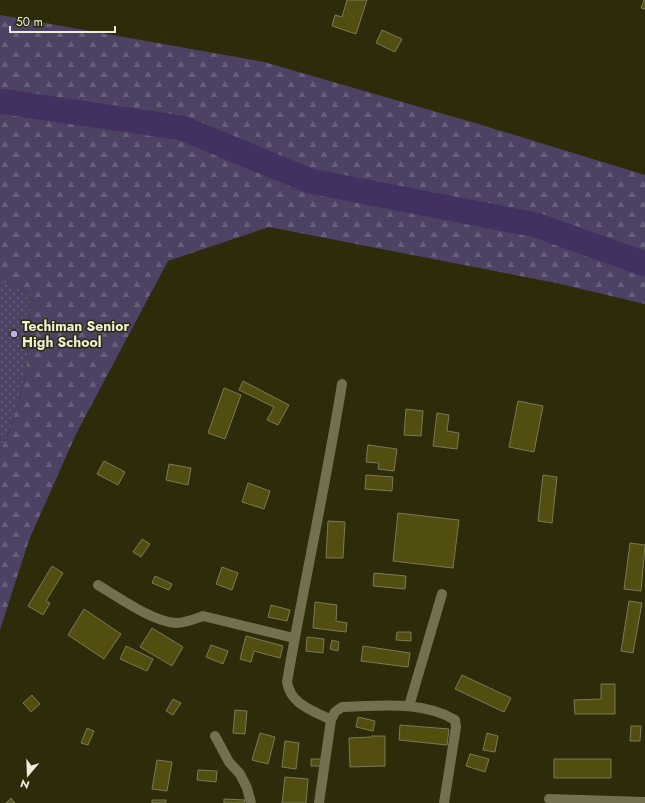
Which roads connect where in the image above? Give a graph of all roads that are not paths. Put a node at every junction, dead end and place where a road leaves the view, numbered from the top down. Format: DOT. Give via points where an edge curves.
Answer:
graph roads {
  1 [pos="342,384"];
  2 [pos="98,585"];
  3 [pos="442,594"];
  4 [pos="294,638"];
  5 [pos="409,706"];
  6 [pos="331,720"];
  7 [pos="215,736"];
  8 [pos="549,799"];
  9 [pos="645,802"];
  10 [pos="251,803"];
  11 [pos="319,803"];
  12 [pos="444,803"];
  1 -- 4 [label="street" via="329,464"];
  2 -- 4 [label="street" via="147,614 175,623 203,616"];
  3 -- 5 [label="street"];
  4 -- 6 [label="street" via="287,682 288,693 295,701"];
  5 -- 6 [label="street" via="342,707 335,712"];
  5 -- 12 [label="street" via="455,720"];
  6 -- 11 [label="street"];
  7 -- 10 [label="street" via="229,762 240,774"];
  8 -- 9 [label="street"];
}
